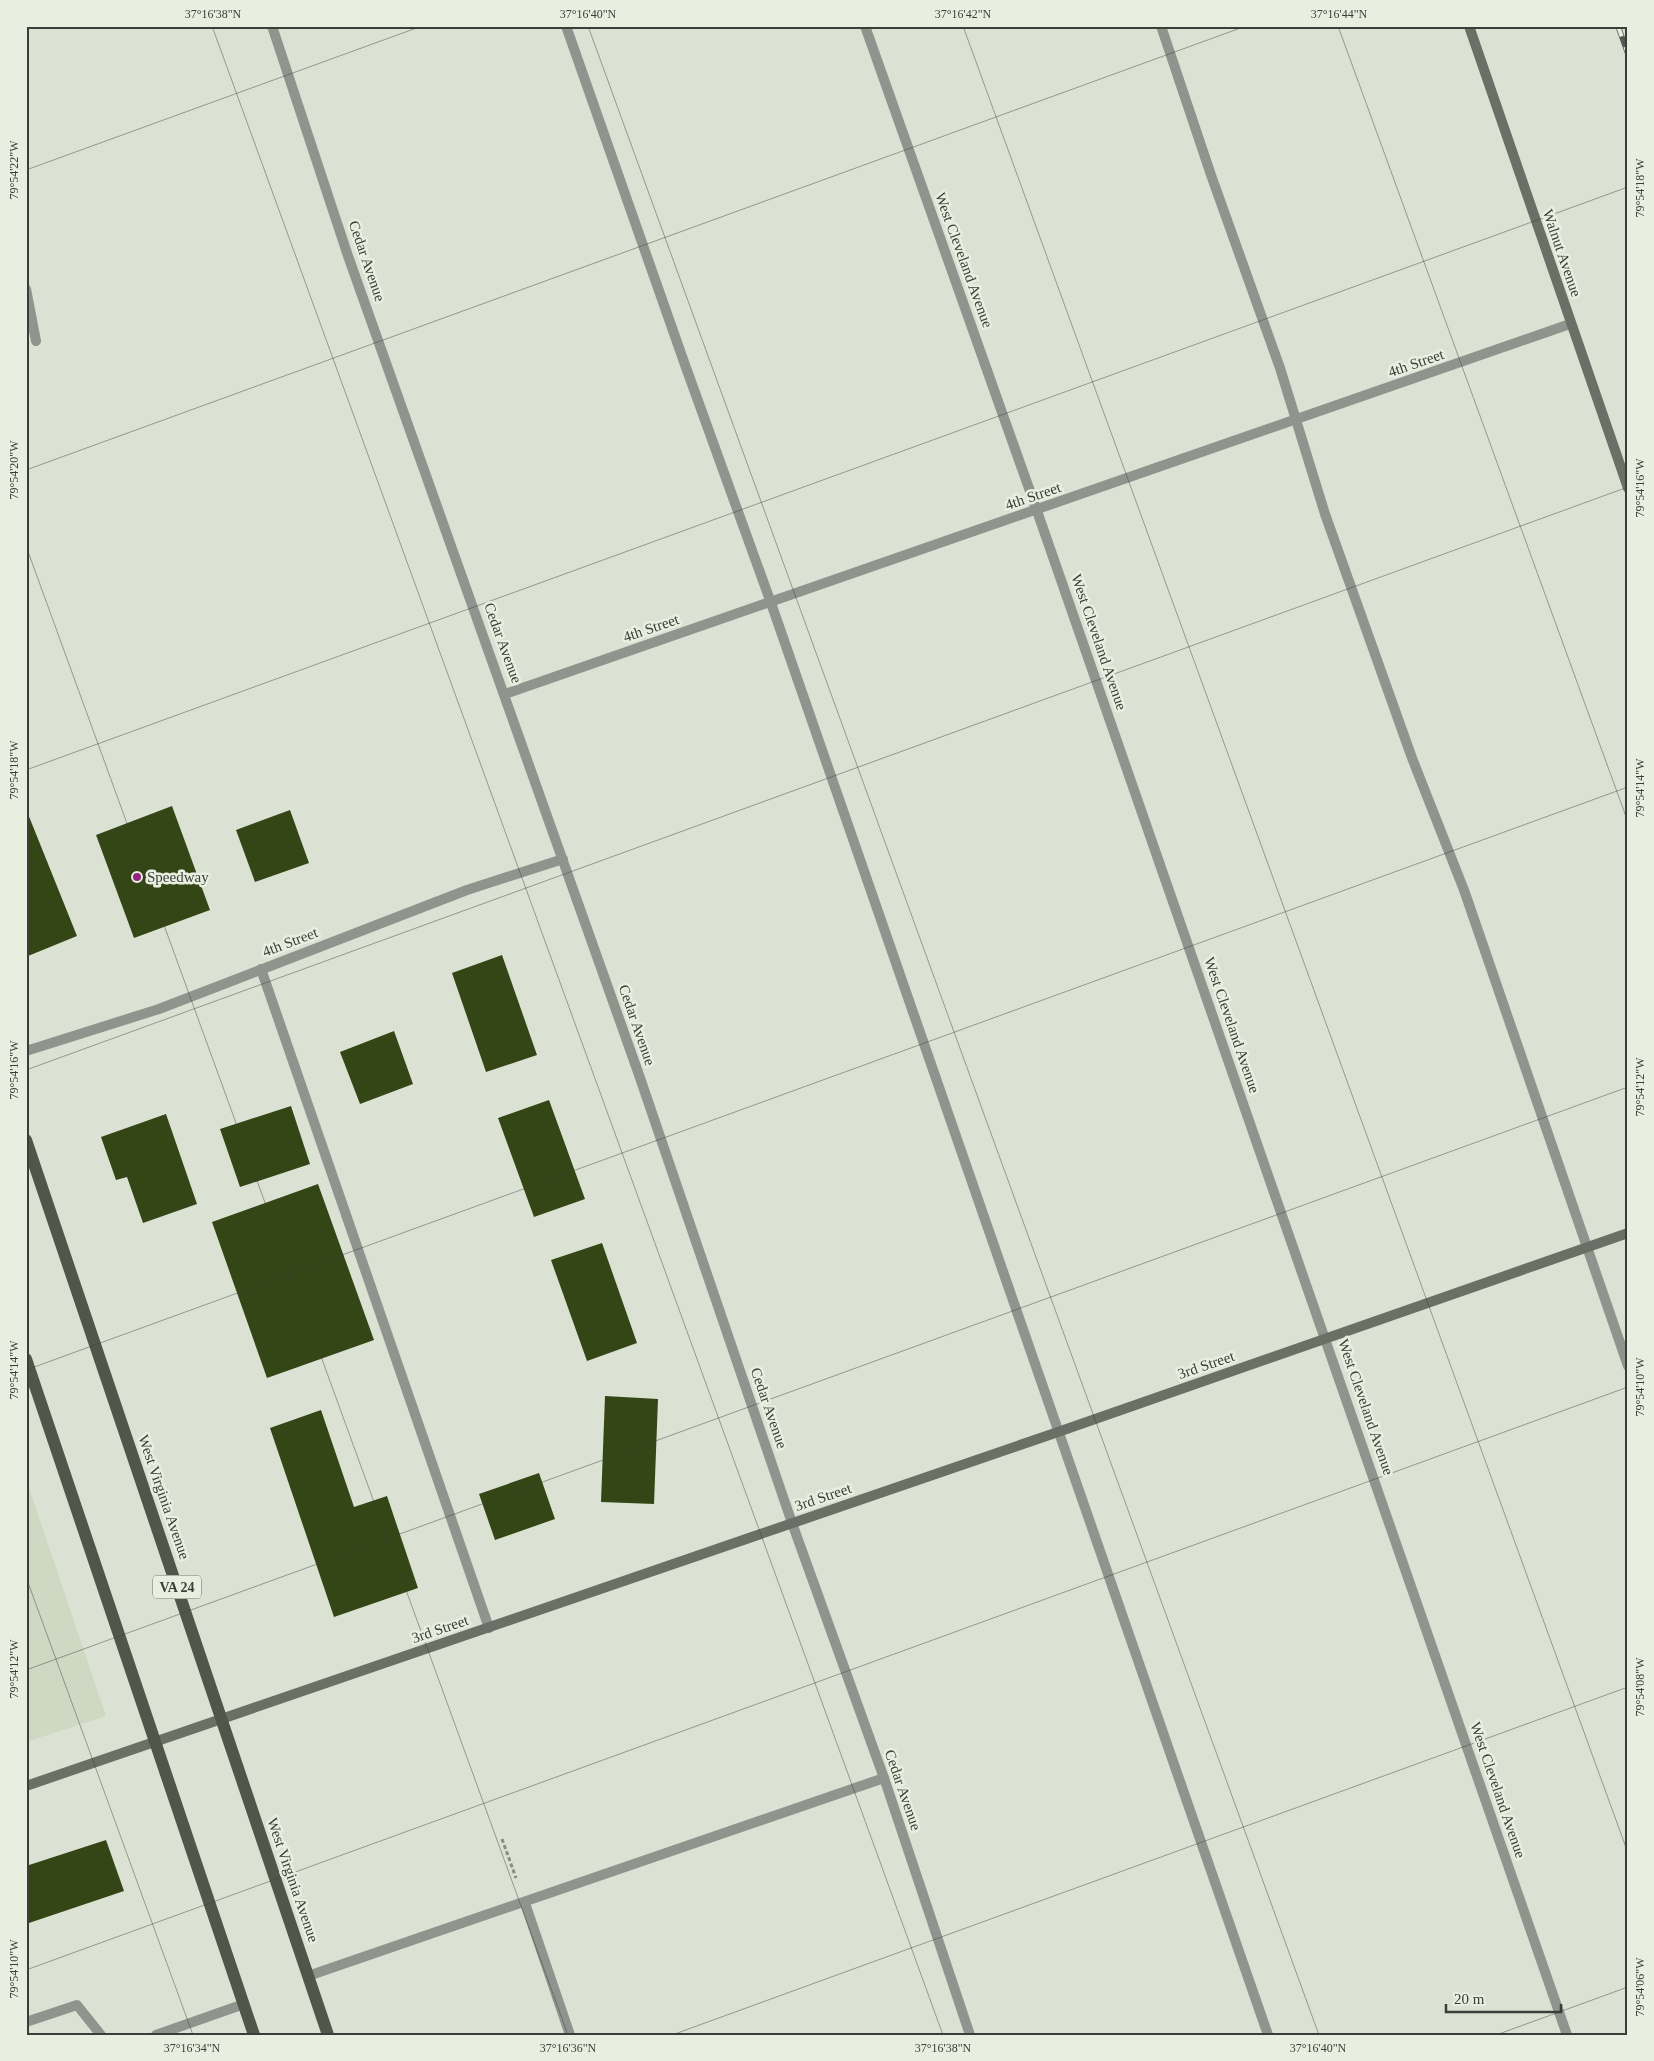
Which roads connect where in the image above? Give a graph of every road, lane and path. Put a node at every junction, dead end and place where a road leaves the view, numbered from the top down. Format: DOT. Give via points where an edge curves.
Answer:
graph roads {
  1 [pos="272,26"];
  2 [pos="566,26"];
  3 [pos="865,26"];
  4 [pos="1161,26"];
  5 [pos="1469,26"];
  6 [pos="26,289"];
  7 [pos="1570,324"];
  8 [pos="36,341"];
  9 [pos="1297,420"];
  10 [pos="1628,488"];
  11 [pos="1037,511"];
  12 [pos="771,603"];
  13 [pos="505,694"];
  14 [pos="563,860"];
  15 [pos="261,969"];
  16 [pos="26,1050"];
  17 [pos="26,1140"];
  18 [pos="1628,1233"];
  19 [pos="1587,1248"];
  20 [pos="1326,1339"];
  21 [pos="26,1359"];
  22 [pos="1628,1366"];
  23 [pos="1058,1432"];
  24 [pos="792,1523"];
  25 [pos="489,1628"];
  26 [pos="222,1720"];
  27 [pos="155,1742"];
  28 [pos="884,1778"];
  29 [pos="26,1786"];
  30 [pos="502,1839"];
  31 [pos="525,1903"];
  32 [pos="308,1976"];
  33 [pos="244,2004"];
  34 [pos="26,2022"];
  35 [pos="175,2032"];
  36 [pos="102,2035"];
  37 [pos="156,2035"];
  38 [pos="254,2035"];
  39 [pos="328,2035"];
  40 [pos="570,2035"];
  41 [pos="970,2035"];
  42 [pos="1268,2035"];
  43 [pos="1567,2035"];
  1 -- 13 [label="street, Cedar Avenue" via="348,256"];
  2 -- 12 [label="street"];
  3 -- 11 [label="street, West Cleveland Avenue"];
  4 -- 9 [label="street"];
  5 -- 7 [label="street, Walnut Avenue"];
  6 -- 8 [label="street"];
  7 -- 9 [label="street, 4th Street"];
  7 -- 10 [label="street, Walnut Avenue"];
  9 -- 11 [label="street, 4th Street"];
  9 -- 19 [label="street" via="1328,524 1412,758 1464,890"];
  11 -- 12 [label="street, 4th Street"];
  11 -- 20 [label="street, West Cleveland Avenue"];
  12 -- 13 [label="street, 4th Street"];
  12 -- 23 [label="street"];
  13 -- 14 [label="street, Cedar Avenue"];
  14 -- 15 [label="street, 4th Street" via="466,890"];
  14 -- 24 [label="street, Cedar Avenue"];
  15 -- 16 [label="street, 4th Street" via="159,1009"];
  15 -- 25 [label="street"];
  17 -- 26 [label="main road, West Virginia Avenue / VA 24"];
  18 -- 19 [label="street, 3rd Street"];
  19 -- 20 [label="street, 3rd Street"];
  19 -- 22 [label="street"];
  20 -- 23 [label="street, 3rd Street"];
  20 -- 43 [label="street, West Cleveland Avenue"];
  21 -- 27 [label="main road"];
  23 -- 24 [label="street, 3rd Street"];
  23 -- 42 [label="street"];
  24 -- 25 [label="street, 3rd Street"];
  24 -- 28 [label="street, Cedar Avenue"];
  25 -- 26 [label="street, 3rd Street"];
  26 -- 27 [label="street, 3rd Street"];
  26 -- 32 [label="main road, West Virginia Avenue / VA 24"];
  27 -- 29 [label="street, 3rd Street"];
  27 -- 33 [label="main road"];
  28 -- 31 [label="street"];
  28 -- 41 [label="street, Cedar Avenue"];
  30 -- 31 [label="path"];
  31 -- 32 [label="street"];
  31 -- 40 [label="street"];
  32 -- 39 [label="main road, West Virginia Avenue / VA 24"];
  33 -- 35 [label="street"];
  33 -- 38 [label="main road"];
  34 -- 36 [label="street" via="77,2005"];
  35 -- 37 [label="street"];
}
